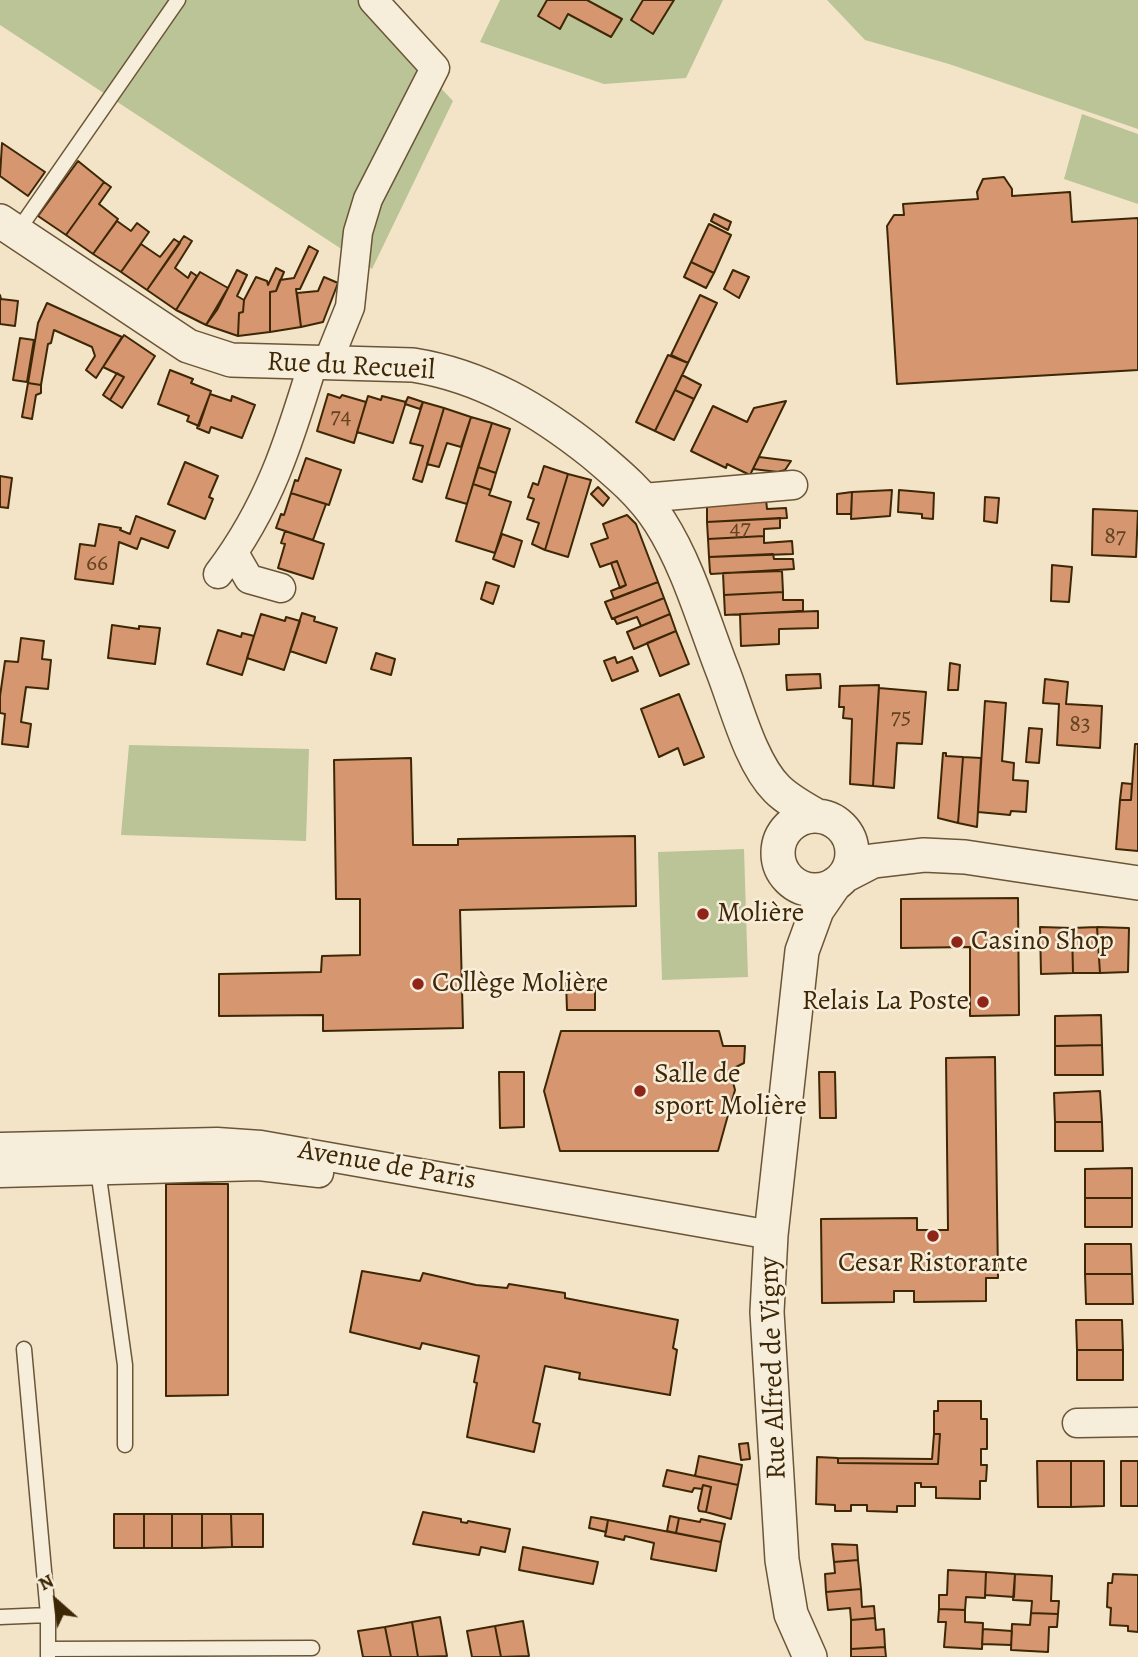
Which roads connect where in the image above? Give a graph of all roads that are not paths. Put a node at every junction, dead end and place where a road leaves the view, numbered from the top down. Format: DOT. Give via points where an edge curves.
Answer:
graph roads {
  1 [pos="178,0"];
  2 [pos="373,0"];
  3 [pos="8,227"];
  4 [pos="320,363"];
  5 [pos="793,485"];
  6 [pos="643,498"];
  7 [pos="281,588"];
  8 [pos="751,745"];
  9 [pos="826,819"];
  10 [pos="779,842"];
  11 [pos="965,857"];
  12 [pos="786,876"];
  13 [pos="839,880"];
  14 [pos="1138,883"];
  15 [pos="802,951"];
  16 [pos="0,1147"];
  17 [pos="98,1170"];
  18 [pos="0,1173"];
  19 [pos="770,1245"];
  20 [pos="24,1349"];
  21 [pos="1138,1422"];
  22 [pos="1077,1423"];
  23 [pos="125,1445"];
  24 [pos="48,1615"];
  25 [pos="0,1616"];
  26 [pos="312,1648"];
  27 [pos="48,1653"];
  28 [pos="810,1657"];
  1 -- 3 [label="lane"];
  2 -- 4 [label="street" via="435,68 368,199 358,232 350,307"];
  3 -- 4 [label="street, Rue du Recueil" via="188,346 231,360"];
  4 -- 6 [label="street, Rue du Recueil" via="432,368 497,391 575,439"];
  4 -- 7 [label="street" via="263,502 226,564 248,579"];
  5 -- 6 [label="street"];
  6 -- 8 [label="street, Rue du Recueil" via="687,577"];
  8 -- 9 [label="street, Rue du Recueil" via="776,788"];
  8 -- 10 [label="street, Rue du Recueil" via="762,789 779,824"];
  9 -- 10 [label="street" via="794,822"];
  9 -- 11 [label="street, Rue du Recueil"];
  9 -- 13 [label="street" via="847,835 852,847 850,865"];
  10 -- 12 [label="street" via="778,860"];
  11 -- 13 [label="street, Rue du Recueil" via="887,858"];
  11 -- 14 [label="street, Rue du Recueil"];
  12 -- 13 [label="street" via="806,889 818,890"];
  12 -- 15 [label="street, Rue Alfred de Vigny" via="795,899"];
  13 -- 15 [label="street, Rue Alfred de Vigny" via="811,922"];
  15 -- 19 [label="street, Rue Alfred de Vigny"];
  16 -- 19 [label="street, Avenue de Paris" via="261,1144"];
  17 -- 18 [label="street, Avenue de Paris"];
  17 -- 19 [label="street, Avenue de Paris" via="248,1166 304,1170"];
  17 -- 23 [label="lane" via="125,1365"];
  19 -- 28 [label="street, Rue Alfred de Vigny" via="767,1312 782,1560 791,1614"];
  20 -- 24 [label="lane"];
  21 -- 22 [label="street"];
  24 -- 25 [label="lane"];
  24 -- 27 [label="lane"];
  26 -- 27 [label="lane"];
}
